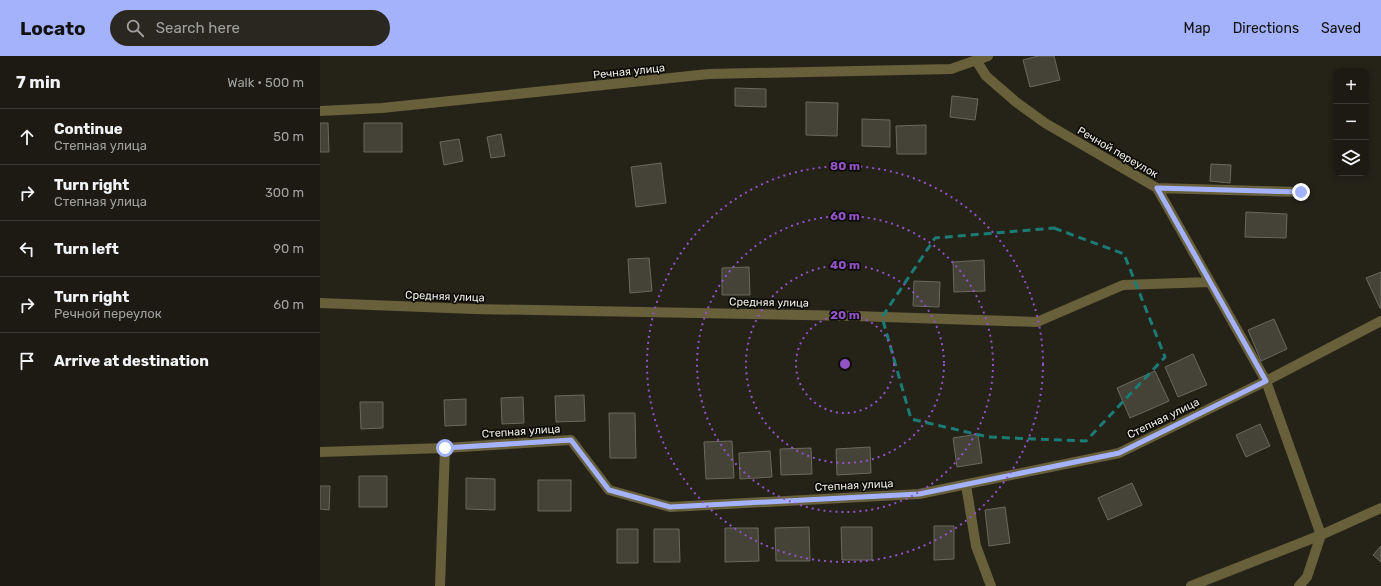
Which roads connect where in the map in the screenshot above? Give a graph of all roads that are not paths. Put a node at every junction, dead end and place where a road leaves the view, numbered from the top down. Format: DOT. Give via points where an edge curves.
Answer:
graph roads {
  1 [pos="988,56"];
  2 [pos="976,60"];
  3 [pos="320,111"];
  4 [pos="1157,188"];
  5 [pos="1301,192"];
  6 [pos="1210,282"];
  7 [pos="320,303"];
  8 [pos="1381,321"];
  9 [pos="1266,381"];
  10 [pos="445,448"];
  11 [pos="320,452"];
  12 [pos="966,485"];
  13 [pos="1379,512"];
  14 [pos="1321,535"];
  15 [pos="440,586"];
  16 [pos="991,586"];
  17 [pos="1191,586"];
  18 [pos="1299,586"];
  1 -- 2 [label="street, Речная улица"];
  2 -- 3 [label="street, Речная улица" via="951,69 710,74 390,107"];
  2 -- 4 [label="street, Речной переулок" via="986,76 1039,119"];
  4 -- 5 [label="street, Речной переулок"];
  4 -- 6 [label="street"];
  6 -- 7 [label="street, Средняя улица" via="1123,285 1037,322"];
  6 -- 9 [label="street"];
  8 -- 9 [label="street, Степная улица"];
  9 -- 12 [label="street, Степная улица" via="1119,453"];
  9 -- 14 [label="street"];
  10 -- 11 [label="street, Степная улица"];
  10 -- 12 [label="street, Степная улица" via="571,440 609,490 670,507 919,494"];
  10 -- 15 [label="street"];
  12 -- 16 [label="street" via="976,546"];
  13 -- 14 [label="street"];
  14 -- 17 [label="street"];
  14 -- 18 [label="street" via="1307,577"];
}
